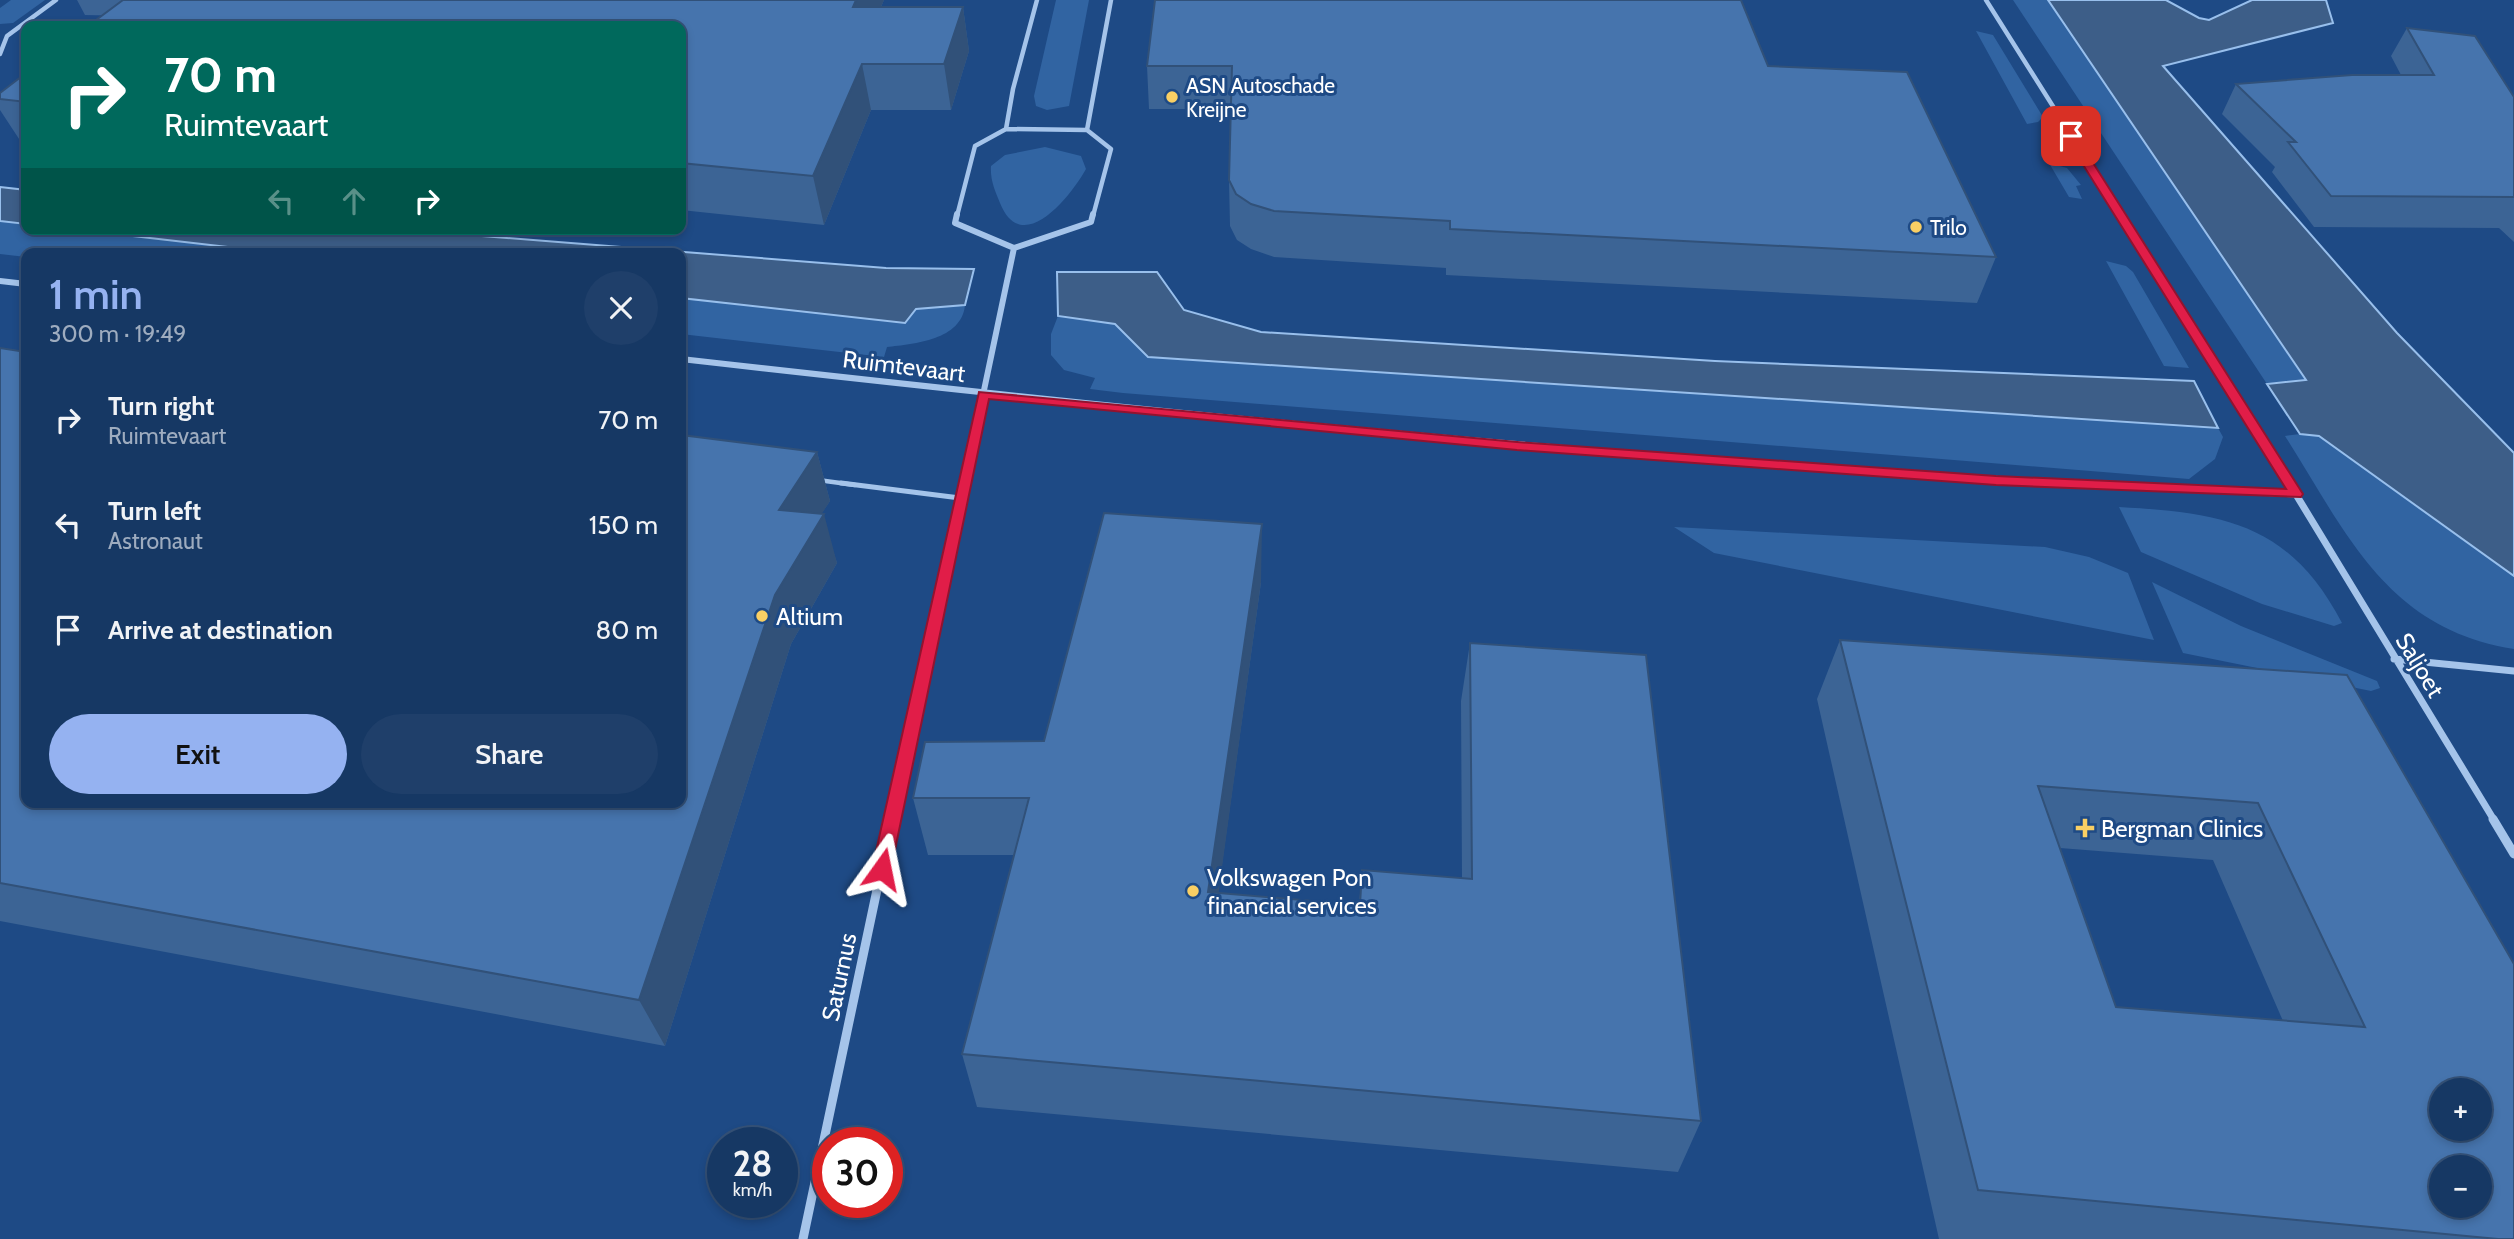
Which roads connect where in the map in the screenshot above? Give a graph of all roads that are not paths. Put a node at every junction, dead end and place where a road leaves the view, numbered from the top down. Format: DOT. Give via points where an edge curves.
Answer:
graph roads {
  1 [pos="57,0"];
  2 [pos="1037,0"];
  3 [pos="1111,0"];
  4 [pos="1986,0"];
  5 [pos="28,21"];
  6 [pos="21,26"];
  7 [pos="0,36"];
  8 [pos="7,36"];
  9 [pos="0,54"];
  10 [pos="1006,129"];
  11 [pos="1087,130"];
  12 [pos="1014,248"];
  13 [pos="0,281"];
  14 [pos="21,283"];
  15 [pos="686,360"];
  16 [pos="984,395"];
  17 [pos="814,479"];
  18 [pos="2296,494"];
  19 [pos="960,498"];
  20 [pos="2394,659"];
  21 [pos="2514,671"];
  22 [pos="2514,853"];
  23 [pos="803,1239"];
  1 -- 5 [label="street"];
  2 -- 10 [label="street"];
  3 -- 11 [label="street"];
  4 -- 18 [label="street, Saljoet"];
  6 -- 8 [label="street"];
  7 -- 8 [label="street"];
  8 -- 9 [label="street"];
  10 -- 11 [label="street"];
  10 -- 12 [label="street" via="975,146 955,223"];
  11 -- 12 [label="street" via="1111,149 1091,222"];
  12 -- 16 [label="street, Saturnus"];
  13 -- 14 [label="street"];
  15 -- 16 [label="street, Ruimtevaart"];
  16 -- 18 [label="street, Ruimtevaart" via="1530,447 1996,480"];
  16 -- 19 [label="street, Saturnus"];
  17 -- 19 [label="lane"];
  18 -- 20 [label="street, Saljoet"];
  19 -- 23 [label="street, Saturnus"];
  20 -- 21 [label="street"];
  20 -- 22 [label="street, Saljoet"];
}
